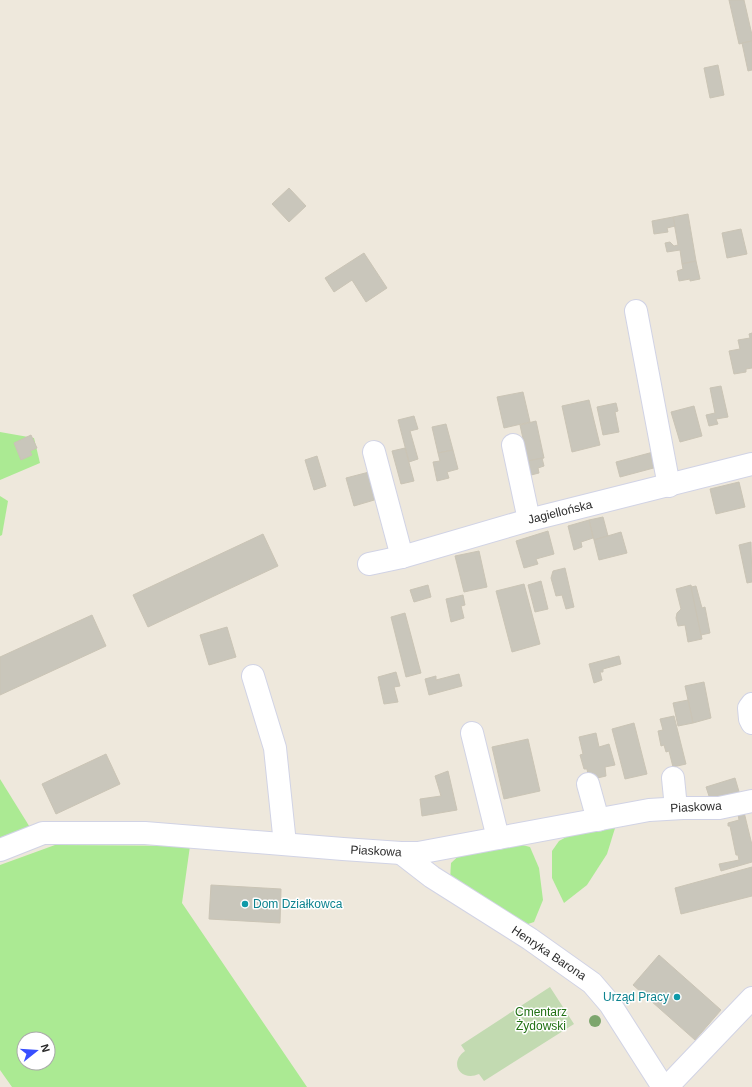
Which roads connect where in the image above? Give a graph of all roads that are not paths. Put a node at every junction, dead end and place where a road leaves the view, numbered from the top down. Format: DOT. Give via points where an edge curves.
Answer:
graph roads {
  1 [pos="636,311"];
  2 [pos="513,444"];
  3 [pos="374,452"];
  4 [pos="752,464"];
  5 [pos="669,486"];
  6 [pos="529,520"];
  7 [pos="402,557"];
  8 [pos="369,564"];
  9 [pos="253,676"];
  10 [pos="752,704"];
  11 [pos="752,723"];
  12 [pos="472,733"];
  13 [pos="673,778"];
  14 [pos="588,784"];
  15 [pos="752,801"];
  16 [pos="676,808"];
  17 [pos="598,820"];
  18 [pos="498,838"];
  19 [pos="285,844"];
  20 [pos="0,850"];
  21 [pos="401,853"];
  22 [pos="752,998"];
  23 [pos="664,1087"];
  24 [pos="667,1087"];
  1 -- 5 [label="street"];
  2 -- 6 [label="street"];
  3 -- 7 [label="street"];
  4 -- 5 [label="street, Jagiellońska"];
  5 -- 6 [label="street, Jagiellońska"];
  6 -- 7 [label="street, Jagiellońska"];
  7 -- 8 [label="street, Jagiellońska"];
  9 -- 19 [label="street" via="275,748"];
  10 -- 11 [label="street" via="749,708"];
  12 -- 18 [label="street"];
  13 -- 16 [label="street"];
  14 -- 17 [label="street"];
  15 -- 16 [label="street, Piaskowa" via="719,808"];
  16 -- 17 [label="street, Piaskowa" via="649,810"];
  17 -- 18 [label="street, Piaskowa"];
  18 -- 21 [label="street, Piaskowa" via="418,853"];
  19 -- 20 [label="street, Piaskowa" via="145,833 43,833"];
  19 -- 21 [label="street, Piaskowa"];
  21 -- 23 [label="street, Henryka Barona" via="592,983 610,1004"];
  22 -- 24 [label="street"];
}
